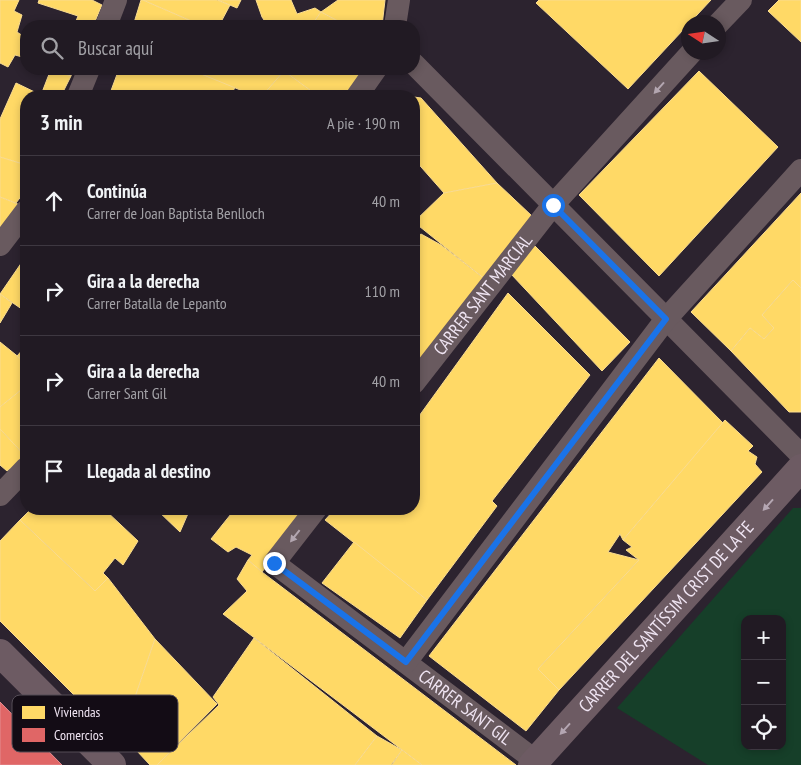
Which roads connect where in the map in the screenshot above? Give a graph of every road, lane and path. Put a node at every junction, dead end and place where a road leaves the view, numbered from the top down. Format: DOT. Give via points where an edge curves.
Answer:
graph roads {
  1 [pos="116,0"];
  2 [pos="399,0"];
  3 [pos="741,0"];
  4 [pos="726,16"];
  5 [pos="108,20"];
  6 [pos="396,20"];
  7 [pos="685,60"];
  8 [pos="420,70"];
  9 [pos="87,75"];
  10 [pos="372,75"];
  11 [pos="80,90"];
  12 [pos="361,90"];
  13 [pos="801,170"];
  14 [pos="553,205"];
  15 [pos="20,219"];
  16 [pos="0,246"];
  17 [pos="666,319"];
  18 [pos="420,376"];
  19 [pos="801,455"];
  20 [pos="801,468"];
  21 [pos="20,474"];
  22 [pos="0,495"];
  23 [pos="311,515"];
  24 [pos="0,654"];
  25 [pos="406,662"];
  26 [pos="41,695"];
  27 [pos="99,752"];
  28 [pos="534,763"];
  29 [pos="112,765"];
  1 -- 5 [label="street"];
  2 -- 6 [label="street"];
  3 -- 4 [label="street"];
  7 -- 14 [label="street, CARRER SANT MARCIAL, one-way"];
  8 -- 14 [label="street"];
  9 -- 11 [label="street"];
  10 -- 12 [label="street"];
  13 -- 17 [label="street"];
  14 -- 17 [label="street"];
  14 -- 18 [label="street, CARRER SANT MARCIAL"];
  15 -- 16 [label="street"];
  17 -- 19 [label="street"];
  17 -- 25 [label="street"];
  20 -- 28 [label="street, CARRER DEL SANTÍSSIM CRIST DE LA FE, one-way"];
  21 -- 22 [label="street"];
  23 -- 25 [label="street, CARRER SANT GIL, one-way" via="274,563"];
  24 -- 26 [label="street"];
  25 -- 28 [label="street, CARRER SANT GIL"];
  27 -- 29 [label="street"];
}
